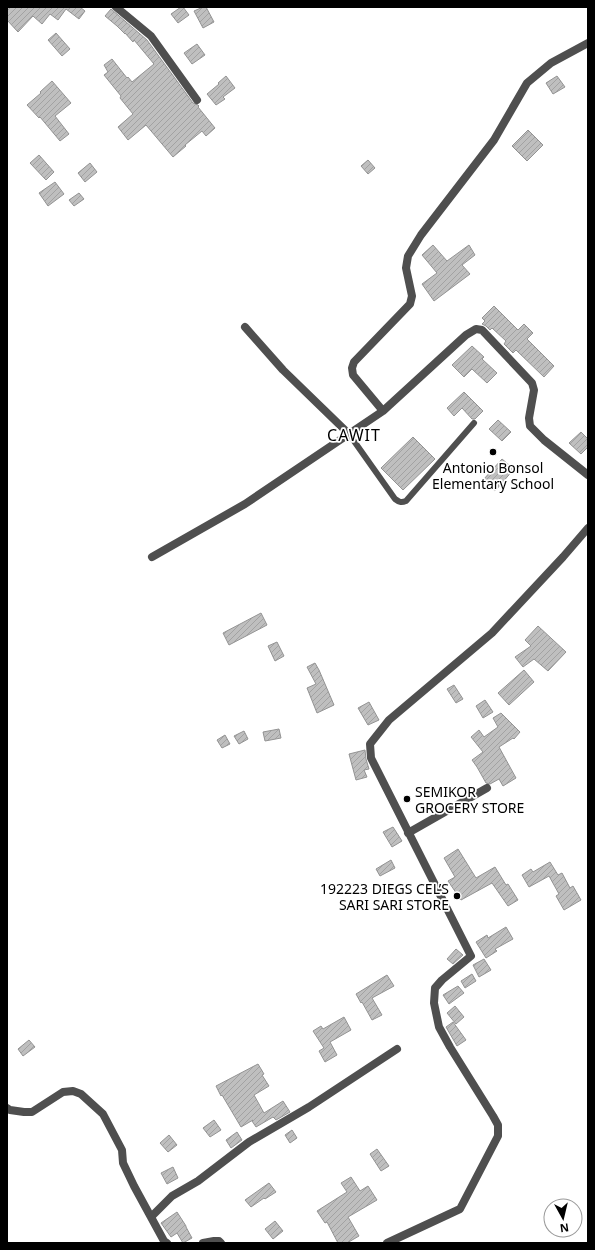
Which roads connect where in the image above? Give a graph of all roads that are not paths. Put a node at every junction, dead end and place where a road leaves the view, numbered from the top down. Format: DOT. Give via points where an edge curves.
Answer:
graph roads {
  1 [pos="116,7"];
  2 [pos="588,43"];
  3 [pos="198,100"];
  4 [pos="245,327"];
  5 [pos="383,411"];
  6 [pos="474,423"];
  7 [pos="349,434"];
  8 [pos="588,475"];
  9 [pos="588,528"];
  10 [pos="152,557"];
  11 [pos="487,788"];
  12 [pos="408,833"];
  13 [pos="397,1049"];
  14 [pos="7,1108"];
  15 [pos="151,1217"];
  16 [pos="167,1243"];
  17 [pos="203,1243"];
  18 [pos="221,1243"];
  19 [pos="387,1243"];
  1 -- 3 [label="street" via="151,36"];
  2 -- 5 [label="street" via="550,63 527,83 494,140 421,235 408,256 406,268 412,296 410,304 354,362 352,368 353,375"];
  4 -- 7 [label="street" via="283,370"];
  5 -- 7 [label="street"];
  5 -- 8 [label="street" via="466,335 476,329 482,330 532,383 534,390 530,426"];
  6 -- 7 [label="lane" via="402,503 395,499"];
  7 -- 10 [label="street" via="245,504"];
  9 -- 12 [label="street" via="492,633 389,720 370,744 371,758"];
  11 -- 12 [label="street"];
  12 -- 19 [label="street" via="471,956 435,988 434,1003 439,1027 498,1125 498,1136 460,1209"];
  13 -- 15 [label="street" via="309,1107 248,1142 198,1181 172,1196"];
  14 -- 15 [label="street" via="32,1112 63,1092 73,1091 82,1094 103,1114 122,1150 123,1163"];
  15 -- 16 [label="street"];
  17 -- 18 [label="street" via="214,1240"];
}
